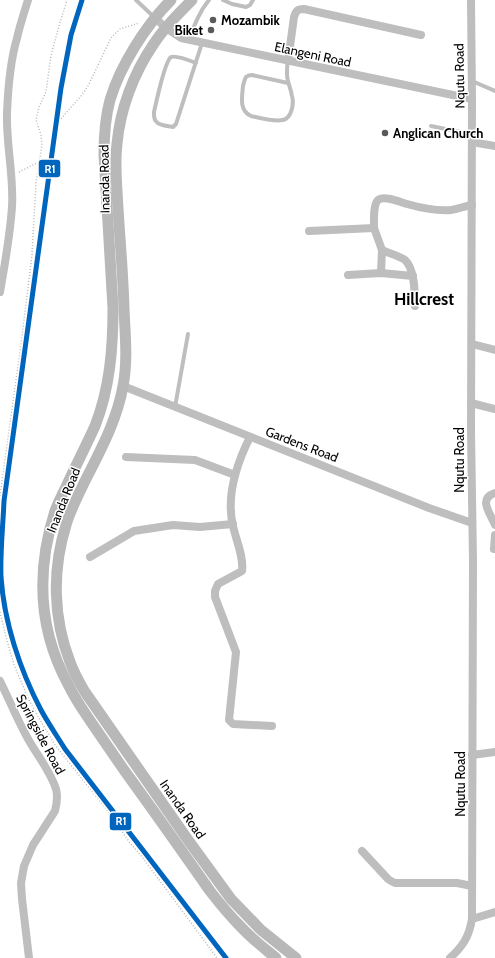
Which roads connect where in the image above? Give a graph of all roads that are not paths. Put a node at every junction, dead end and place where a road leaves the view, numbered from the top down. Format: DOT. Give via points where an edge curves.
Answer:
graph roads {
  1 [pos="28,0"];
  2 [pos="136,0"];
  3 [pos="171,0"];
  4 [pos="192,0"];
  5 [pos="209,0"];
  6 [pos="223,0"];
  7 [pos="253,0"];
  8 [pos="471,0"];
  9 [pos="155,18"];
  10 [pos="166,28"];
  11 [pos="421,35"];
  12 [pos="189,40"];
  13 [pos="202,43"];
  14 [pos="288,61"];
  15 [pos="196,63"];
  16 [pos="472,81"];
  17 [pos="288,83"];
  18 [pos="495,91"];
  19 [pos="472,99"];
  20 [pos="431,126"];
  21 [pos="472,138"];
  22 [pos="495,146"];
  23 [pos="472,205"];
  24 [pos="374,228"];
  25 [pos="309,231"];
  26 [pos="382,250"];
  27 [pos="381,273"];
  28 [pos="348,275"];
  29 [pos="413,276"];
  30 [pos="0,292"];
  31 [pos="415,306"];
  32 [pos="188,334"];
  33 [pos="472,344"];
  34 [pos="495,350"];
  35 [pos="123,386"];
  36 [pos="471,403"];
  37 [pos="175,407"];
  38 [pos="495,409"];
  39 [pos="250,437"];
  40 [pos="126,457"];
  41 [pos="235,475"];
  42 [pos="495,492"];
  43 [pos="472,499"];
  44 [pos="484,502"];
  45 [pos="472,523"];
  46 [pos="232,524"];
  47 [pos="495,525"];
  48 [pos="495,535"];
  49 [pos="494,549"];
  50 [pos="90,557"];
  51 [pos="0,681"];
  52 [pos="272,726"];
  53 [pos="495,752"];
  54 [pos="472,755"];
  55 [pos="362,851"];
  56 [pos="472,886"];
  57 [pos="495,912"];
  58 [pos="472,919"];
  59 [pos="30,958"];
  60 [pos="276,958"];
  61 [pos="296,958"];
  62 [pos="450,958"];
  1 -- 30 [label="street" via="16,39 10,80 7,114 12,207"];
  2 -- 9 [label="lane"];
  3 -- 9 [label="main road, Inanda Road"];
  4 -- 10 [label="main road, Inanda Road"];
  5 -- 12 [label="lane" via="198,15"];
  6 -- 7 [label="lane" via="246,7"];
  8 -- 16 [label="street, Nqutu Road"];
  9 -- 10 [label="street, Elangeni Road"];
  9 -- 60 [label="main road, Inanda Road" via="117,80 105,122 104,155 113,308 110,363 101,408 56,509 48,537 42,581 44,610 55,656 68,686 85,713 210,892 257,943"];
  10 -- 12 [label="street, Elangeni Road"];
  10 -- 35 [label="main road, Inanda Road" via="135,77 119,126 116,164 124,290 126,363"];
  11 -- 14 [label="street" via="299,9 294,17"];
  12 -- 13 [label="street, Elangeni Road"];
  13 -- 14 [label="street, Elangeni Road"];
  13 -- 15 [label="lane"];
  14 -- 17 [label="lane"];
  14 -- 19 [label="street, Elangeni Road"];
  15 -- 15 [label="lane" via="176,124 173,127 156,123 154,112 170,59 176,57"];
  16 -- 18 [label="lane"];
  16 -- 19 [label="street, Nqutu Road"];
  17 -- 17 [label="lane" via="292,95 288,118 271,119 251,116 245,112 241,101 244,80 247,77 252,75"];
  19 -- 21 [label="street, Nqutu Road"];
  20 -- 21 [label="lane" via="465,133"];
  21 -- 22 [label="street" via="486,145"];
  21 -- 23 [label="street, Nqutu Road"];
  23 -- 24 [label="street" via="452,210 438,210 382,198 375,205"];
  23 -- 33 [label="street, Nqutu Road"];
  24 -- 25 [label="street"];
  24 -- 26 [label="street"];
  26 -- 27 [label="street"];
  26 -- 29 [label="street" via="405,260"];
  27 -- 28 [label="street"];
  27 -- 29 [label="street"];
  29 -- 31 [label="street"];
  32 -- 37 [label="lane"];
  33 -- 34 [label="street"];
  33 -- 36 [label="street, Nqutu Road"];
  35 -- 37 [label="street, Gardens Road"];
  35 -- 61 [label="main road, Inanda Road" via="106,440 74,504 60,545 56,592 66,650 85,692 226,892 261,930"];
  36 -- 38 [label="street"];
  36 -- 43 [label="street, Nqutu Road"];
  37 -- 39 [label="street, Gardens Road"];
  39 -- 41 [label="street"];
  39 -- 45 [label="street, Gardens Road"];
  40 -- 41 [label="street" via="195,460"];
  41 -- 46 [label="street" via="230,506"];
  42 -- 44 [label="street"];
  43 -- 44 [label="street"];
  43 -- 45 [label="street, Nqutu Road"];
  44 -- 47 [label="street"];
  45 -- 54 [label="street, Nqutu Road"];
  46 -- 50 [label="street" via="173,526 134,531"];
  46 -- 52 [label="street" via="243,564 242,571 218,584 215,591 236,652 229,720 233,724"];
  48 -- 49 [label="street"];
  51 -- 59 [label="street, Springside Road" via="27,737 51,778 57,798 55,810 33,845 24,866 21,883"];
  53 -- 54 [label="street"];
  54 -- 56 [label="street, Nqutu Road"];
  55 -- 56 [label="street" via="388,879 395,883"];
  56 -- 58 [label="street, Nqutu Road"];
  57 -- 58 [label="street"];
  58 -- 62 [label="street, Nqutu Road" via="466,940"];
}
